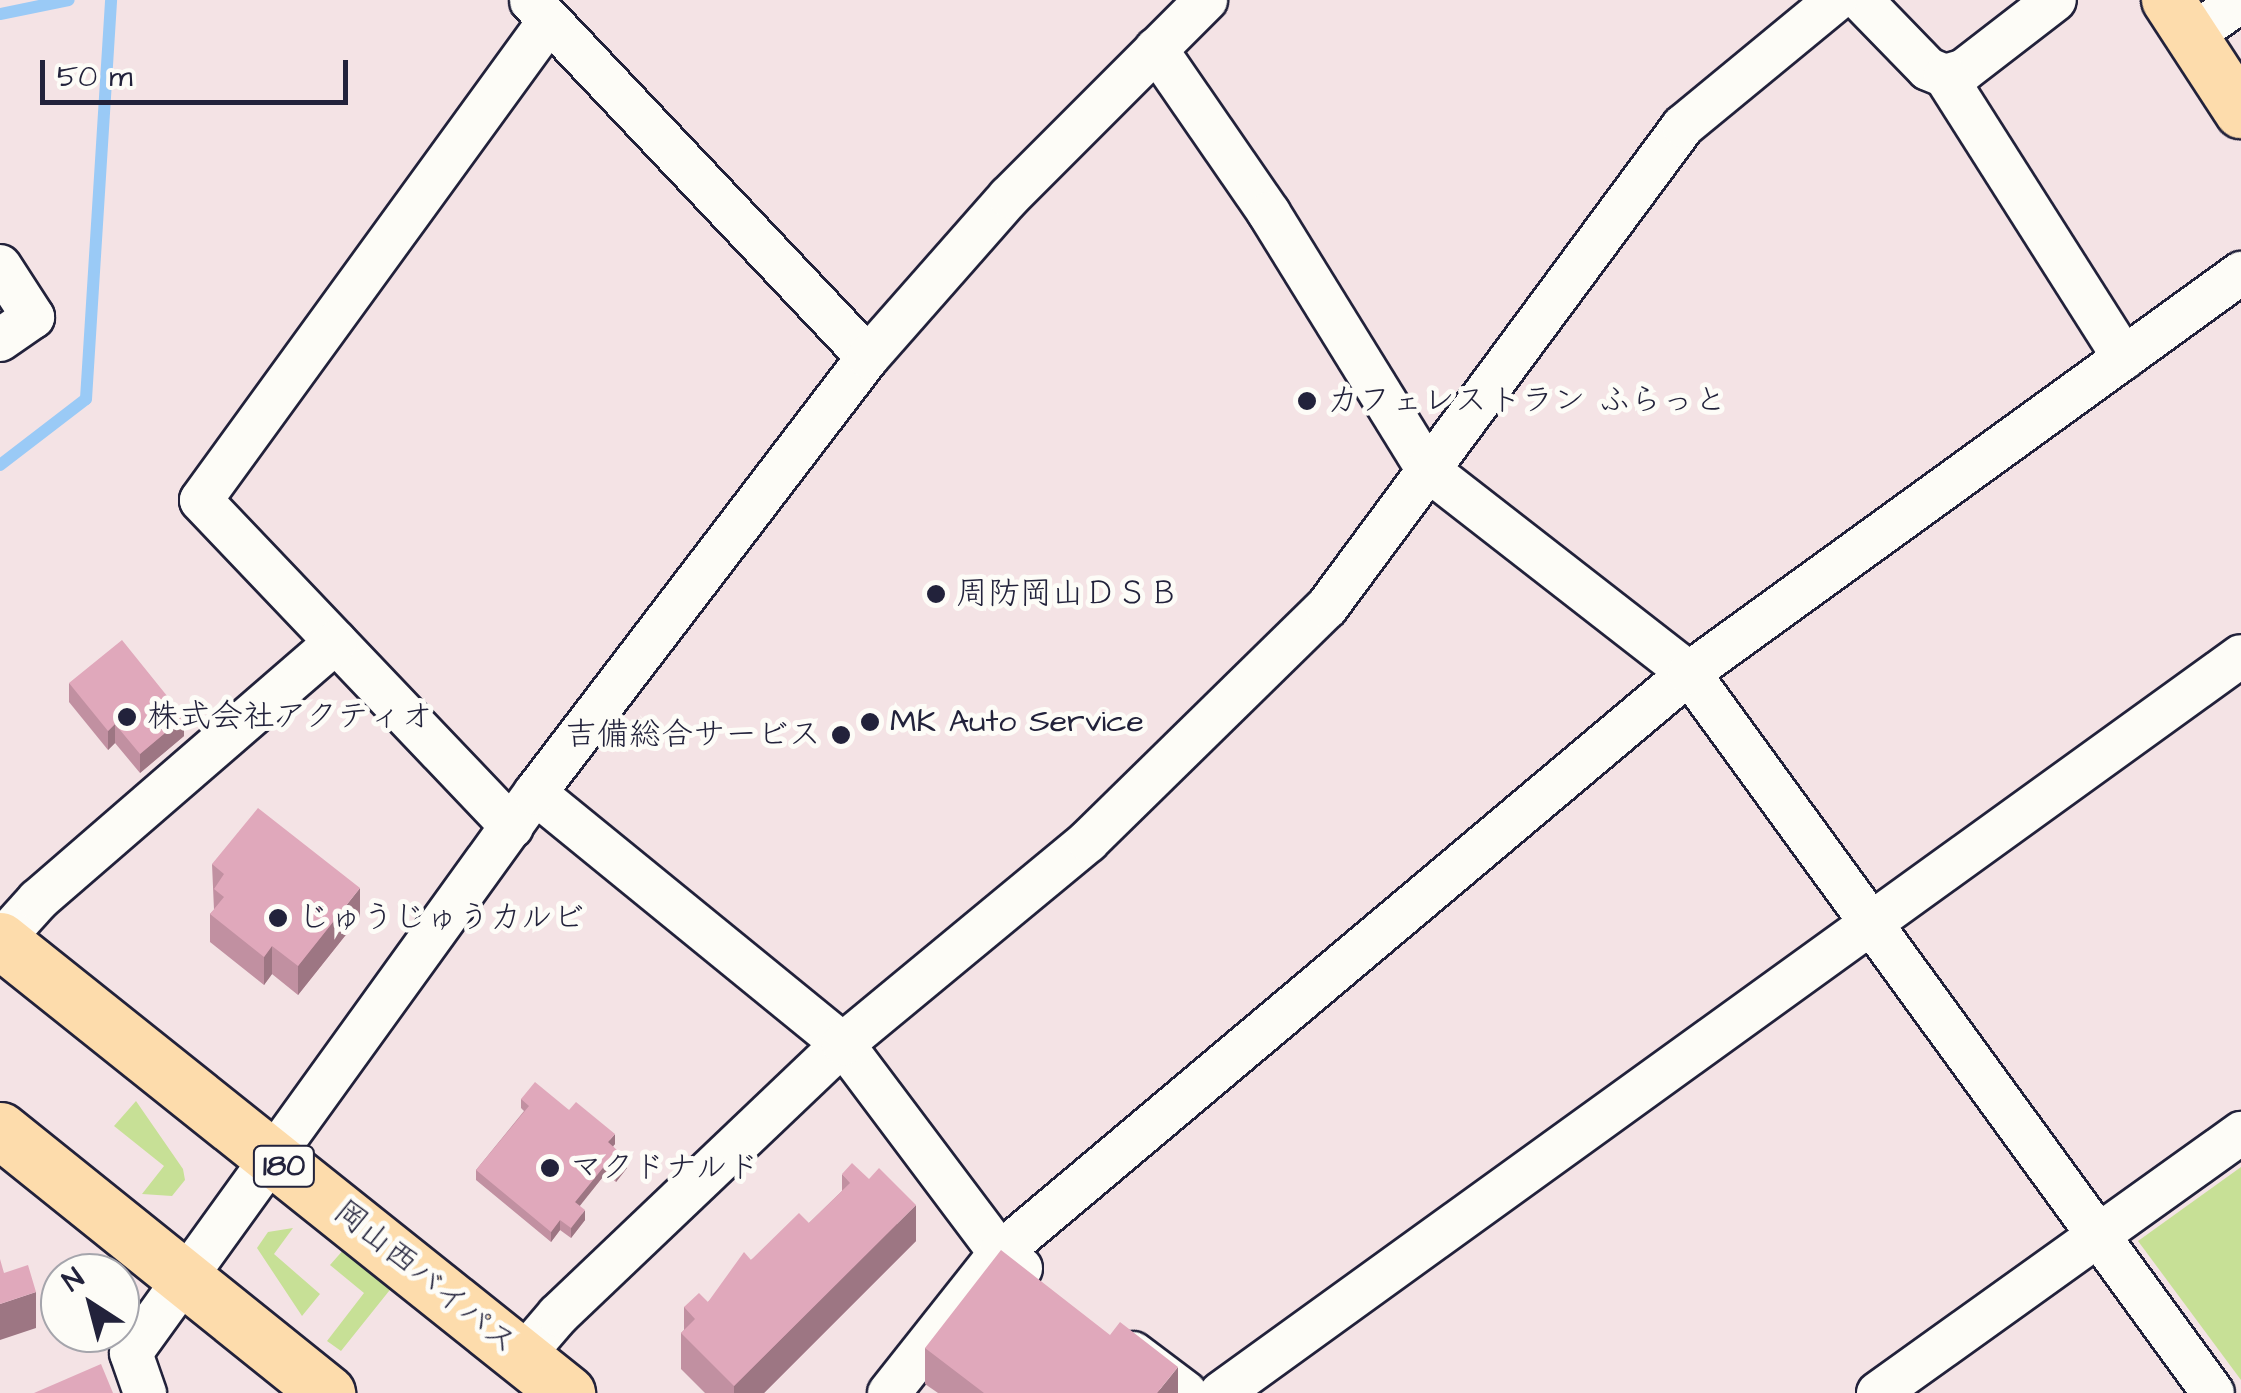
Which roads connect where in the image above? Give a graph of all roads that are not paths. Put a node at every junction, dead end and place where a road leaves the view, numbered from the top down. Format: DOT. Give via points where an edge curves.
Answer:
graph roads {
  1 [pos="1206,0"];
  2 [pos="1836,0"];
  3 [pos="1861,0"];
  4 [pos="2055,0"];
  5 [pos="2241,1"];
  6 [pos="540,10"];
  7 [pos="2180,18"];
  8 [pos="1156,49"];
  9 [pos="1945,76"];
  10 [pos="2241,112"];
  11 [pos="0,266"];
  12 [pos="2241,273"];
  13 [pos="0,340"];
  14 [pos="868,357"];
  15 [pos="2124,358"];
  16 [pos="1428,469"];
  17 [pos="336,642"];
  18 [pos="2241,656"];
  19 [pos="1690,673"];
  20 [pos="523,810"];
  21 [pos="1870,924"];
  22 [pos="0,941"];
  23 [pos="843,1044"];
  24 [pos="0,1130"];
  25 [pos="2241,1132"];
  26 [pos="272,1156"];
  27 [pos="2100,1235"];
  28 [pos="1000,1253"];
  29 [pos="185,1277"];
  30 [pos="1047,1288"];
  31 [pos="1093,1323"];
  32 [pos="522,1357"];
  33 [pos="145,1393"];
  34 [pos="327,1393"];
  35 [pos="567,1393"];
  36 [pos="889,1393"];
  37 [pos="1186,1393"];
  38 [pos="1220,1393"];
  39 [pos="1878,1393"];
  40 [pos="2213,1393"];
  1 -- 8 [label="street"];
  2 -- 16 [label="street" via="1683,126"];
  3 -- 9 [label="street" via="1905,48"];
  4 -- 9 [label="street" via="1963,71"];
  5 -- 7 [label="street"];
  6 -- 14 [label="street"];
  6 -- 17 [label="street" via="202,500"];
  7 -- 10 [label="main road"];
  8 -- 14 [label="street" via="1009,197"];
  8 -- 16 [label="street" via="1269,214"];
  9 -- 15 [label="street"];
  11 -- 13 [label="street" via="34,317"];
  12 -- 15 [label="street"];
  14 -- 20 [label="street"];
  15 -- 19 [label="street"];
  16 -- 19 [label="street"];
  16 -- 23 [label="street" via="1327,607 1088,841"];
  17 -- 20 [label="street"];
  17 -- 22 [label="street" via="38,900"];
  18 -- 21 [label="street"];
  19 -- 21 [label="street"];
  19 -- 28 [label="street"];
  20 -- 23 [label="street"];
  20 -- 26 [label="street"];
  21 -- 27 [label="street"];
  21 -- 38 [label="street"];
  22 -- 26 [label="highway, 岡山西バイパス / 180"];
  23 -- 28 [label="street"];
  23 -- 32 [label="street"];
  24 -- 29 [label="highway"];
  25 -- 27 [label="street"];
  26 -- 29 [label="street"];
  26 -- 32 [label="highway, 岡山西バイパス / 180"];
  27 -- 39 [label="street"];
  27 -- 40 [label="street"];
  28 -- 30 [label="street"];
  28 -- 36 [label="street"];
  29 -- 33 [label="street" via="131,1353"];
  29 -- 34 [label="highway"];
  31 -- 37 [label="street"];
  32 -- 35 [label="highway, 岡山西バイパス / 180"];
}
